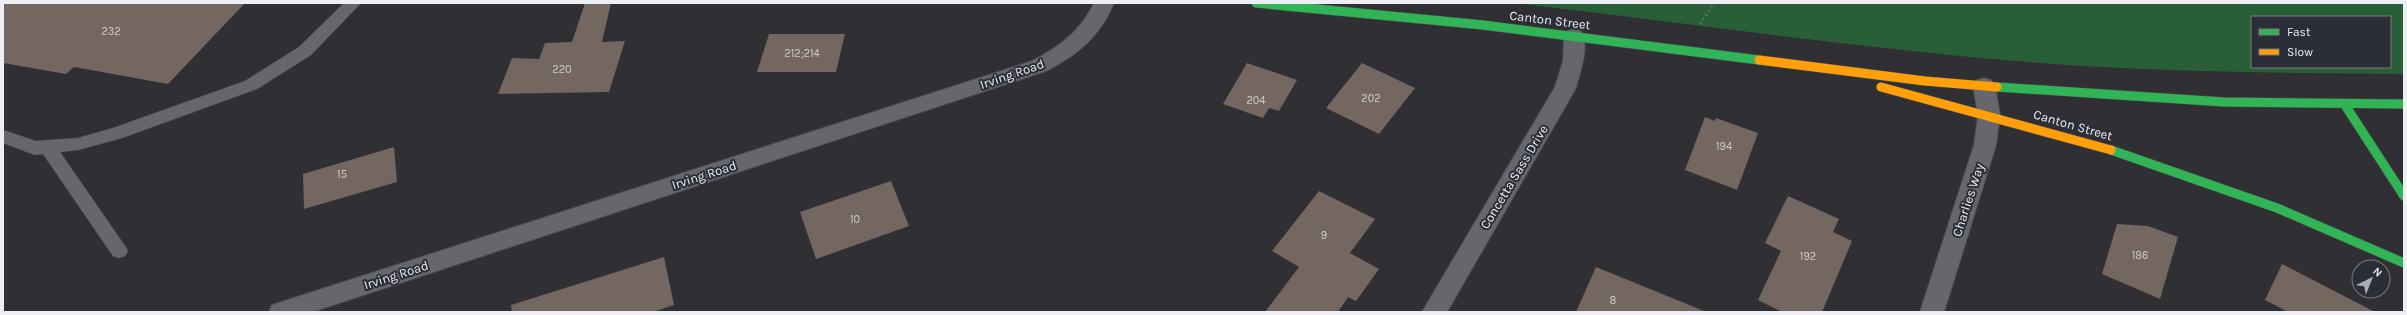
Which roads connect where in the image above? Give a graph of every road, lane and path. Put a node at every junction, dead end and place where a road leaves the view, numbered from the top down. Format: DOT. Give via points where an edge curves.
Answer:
graph roads {
  1 [pos="353,3"];
  2 [pos="1104,3"];
  3 [pos="1256,3"];
  4 [pos="1574,36"];
  5 [pos="1721,54"];
  6 [pos="1984,86"];
  7 [pos="2404,104"];
  8 [pos="2345,105"];
  9 [pos="1989,115"];
  10 [pos="3,136"];
  11 [pos="48,148"];
  12 [pos="2404,196"];
  13 [pos="119,251"];
  14 [pos="2404,263"];
  15 [pos="280,312"];
  16 [pos="1434,312"];
  17 [pos="1932,312"];
  1 -- 11 [label="lane" via="305,51 279,70 251,85 116,133 78,144"];
  2 -- 15 [label="street, Irving Road" via="1092,28 1082,40 1069,51 1039,66"];
  3 -- 4 [label="main road, Canton Street"];
  4 -- 5 [label="main road, Canton Street"];
  4 -- 16 [label="street, Concetta Sass Drive" via="1573,60 1566,88"];
  5 -- 6 [label="main road, Canton Street"];
  5 -- 9 [label="main road, Canton Street" via="1868,84"];
  6 -- 8 [label="main road, Canton Street" via="2197,100"];
  6 -- 9 [label="street, Charlies Way"];
  7 -- 8 [label="main road, Canton Street"];
  8 -- 12 [label="main road"];
  9 -- 14 [label="main road, Canton Street" via="2095,144 2208,180"];
  9 -- 17 [label="street, Charlies Way" via="1981,160"];
  10 -- 11 [label="lane" via="30,147"];
  11 -- 13 [label="lane"];
}
